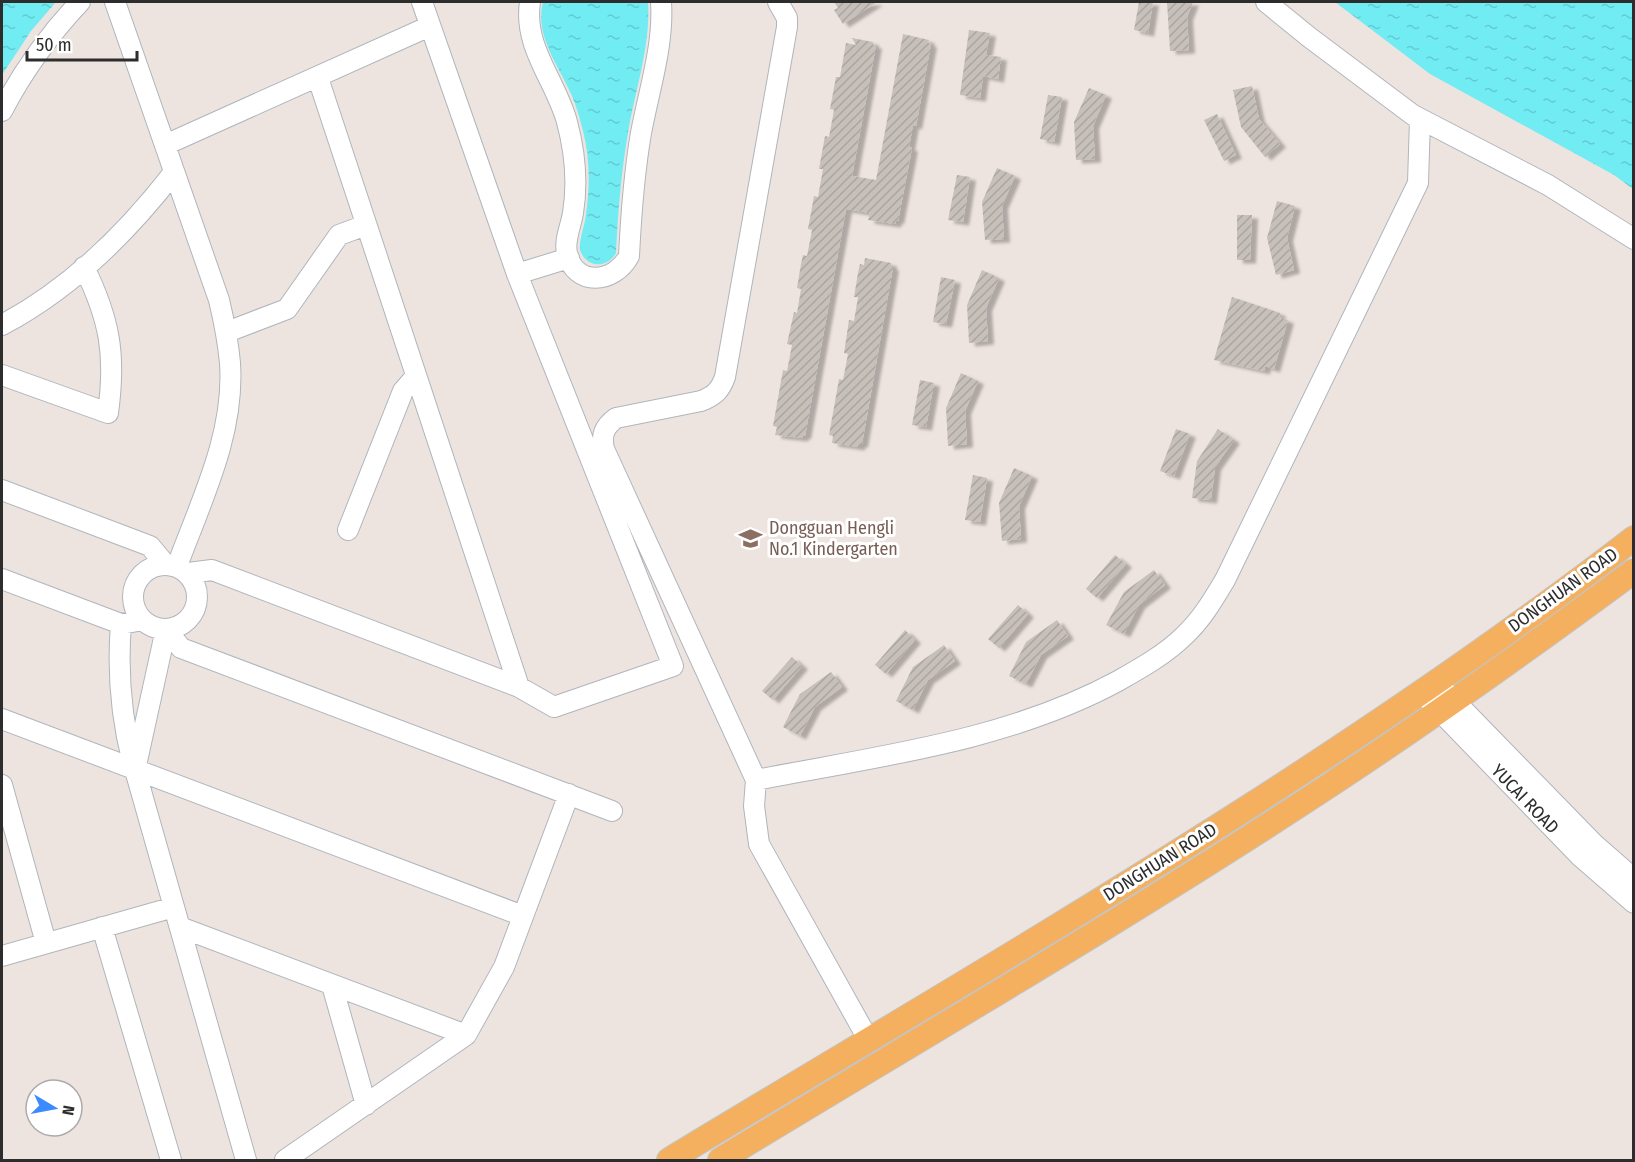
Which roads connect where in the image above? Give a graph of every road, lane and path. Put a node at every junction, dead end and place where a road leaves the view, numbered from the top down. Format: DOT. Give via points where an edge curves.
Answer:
graph roads {
  1 [pos="80,2"];
  2 [pos="115,2"];
  3 [pos="422,2"];
  4 [pos="530,2"];
  5 [pos="661,2"];
  6 [pos="778,2"];
  7 [pos="1266,2"];
  8 [pos="430,26"];
  9 [pos="318,78"];
  10 [pos="2,111"];
  11 [pos="1420,119"];
  12 [pos="165,145"];
  13 [pos="174,172"];
  14 [pos="366,225"];
  15 [pos="1634,239"];
  16 [pos="569,258"];
  17 [pos="84,267"];
  18 [pos="517,274"];
  19 [pos="2,325"];
  20 [pos="226,332"];
  21 [pos="2,375"];
  22 [pos="416,376"];
  23 [pos="2,490"];
  24 [pos="348,530"];
  25 [pos="1634,538"];
  26 [pos="176,568"];
  27 [pos="1634,571"];
  28 [pos="2,579"];
  29 [pos="143,620"];
  30 [pos="120,624"];
  31 [pos="166,629"];
  32 [pos="519,687"];
  33 [pos="1428,687"];
  34 [pos="1447,706"];
  35 [pos="2,719"];
  36 [pos="135,770"];
  37 [pos="756,780"];
  38 [pos="2,785"];
  39 [pos="569,794"];
  40 [pos="612,810"];
  41 [pos="1634,879"];
  42 [pos="1634,903"];
  43 [pos="174,907"];
  44 [pos="523,916"];
  45 [pos="102,927"];
  46 [pos="180,927"];
  47 [pos="46,943"];
  48 [pos="2,956"];
  49 [pos="332,985"];
  50 [pos="466,1035"];
  51 [pos="868,1039"];
  52 [pos="366,1105"];
  53 [pos="171,1161"];
  54 [pos="246,1161"];
  55 [pos="285,1161"];
  56 [pos="669,1161"];
  57 [pos="720,1161"];
  1 -- 10 [label="street" via="45,41"];
  2 -- 12 [label="street"];
  3 -- 8 [label="street"];
  4 -- 16 [label="street" via="533,46 566,119 574,156"];
  5 -- 16 [label="street" via="659,36 636,165 629,256 616,273 596,278 577,270"];
  6 -- 37 [label="street" via="787,18 787,27 726,377 712,397 616,418 608,423 602,440"];
  7 -- 11 [label="street"];
  8 -- 9 [label="street"];
  8 -- 18 [label="street"];
  9 -- 12 [label="street"];
  9 -- 14 [label="street"];
  11 -- 15 [label="street" via="1529,174"];
  11 -- 37 [label="street" via="1418,183 1225,580 1185,635 1159,657 1103,688 1020,723 963,739"];
  12 -- 13 [label="street"];
  13 -- 17 [label="street" via="132,223"];
  13 -- 20 [label="street" via="219,300"];
  14 -- 20 [label="street" via="339,235 287,309"];
  14 -- 22 [label="street"];
  16 -- 18 [label="street"];
  17 -- 19 [label="street" via="45,300"];
  17 -- 21 [label="street" via="107,323 112,353 108,413"];
  18 -- 32 [label="street" via="673,666 554,707"];
  20 -- 26 [label="street" via="230,397 224,430"];
  22 -- 24 [label="street" via="403,391"];
  22 -- 32 [label="street"];
  23 -- 26 [label="street" via="150,546"];
  25 -- 33 [label="main road, DONGHUAN ROAD"];
  26 -- 29 [label="street" via="152,567 135,585 133,598"];
  26 -- 31 [label="street" via="195,583 198,596 189,619 179,627"];
  26 -- 32 [label="street" via="213,570"];
  27 -- 34 [label="main road, DONGHUAN ROAD"];
  28 -- 30 [label="street"];
  29 -- 30 [label="street"];
  29 -- 31 [label="street"];
  30 -- 36 [label="street" via="120,687"];
  31 -- 36 [label="street"];
  31 -- 39 [label="street" via="181,648"];
  33 -- 34 [label="street, YUCAI ROAD"];
  33 -- 51 [label="main road, DONGHUAN ROAD" via="1236,814"];
  34 -- 41 [label="street, YUCAI ROAD"];
  34 -- 42 [label="street, YUCAI ROAD" via="1581,857"];
  34 -- 57 [label="main road, DONGHUAN ROAD" via="1250,837"];
  35 -- 36 [label="street"];
  36 -- 43 [label="street"];
  36 -- 44 [label="street"];
  37 -- 51 [label="street" via="754,819 759,844"];
  38 -- 47 [label="street"];
  39 -- 40 [label="street"];
  39 -- 44 [label="street"];
  43 -- 45 [label="street"];
  43 -- 46 [label="street"];
  44 -- 50 [label="street" via="504,967"];
  45 -- 47 [label="street"];
  45 -- 53 [label="street"];
  46 -- 49 [label="street"];
  46 -- 54 [label="street"];
  47 -- 48 [label="street"];
  49 -- 50 [label="street"];
  49 -- 52 [label="street"];
  50 -- 52 [label="street"];
  51 -- 56 [label="main road, DONGHUAN ROAD"];
  52 -- 55 [label="street"];
}
